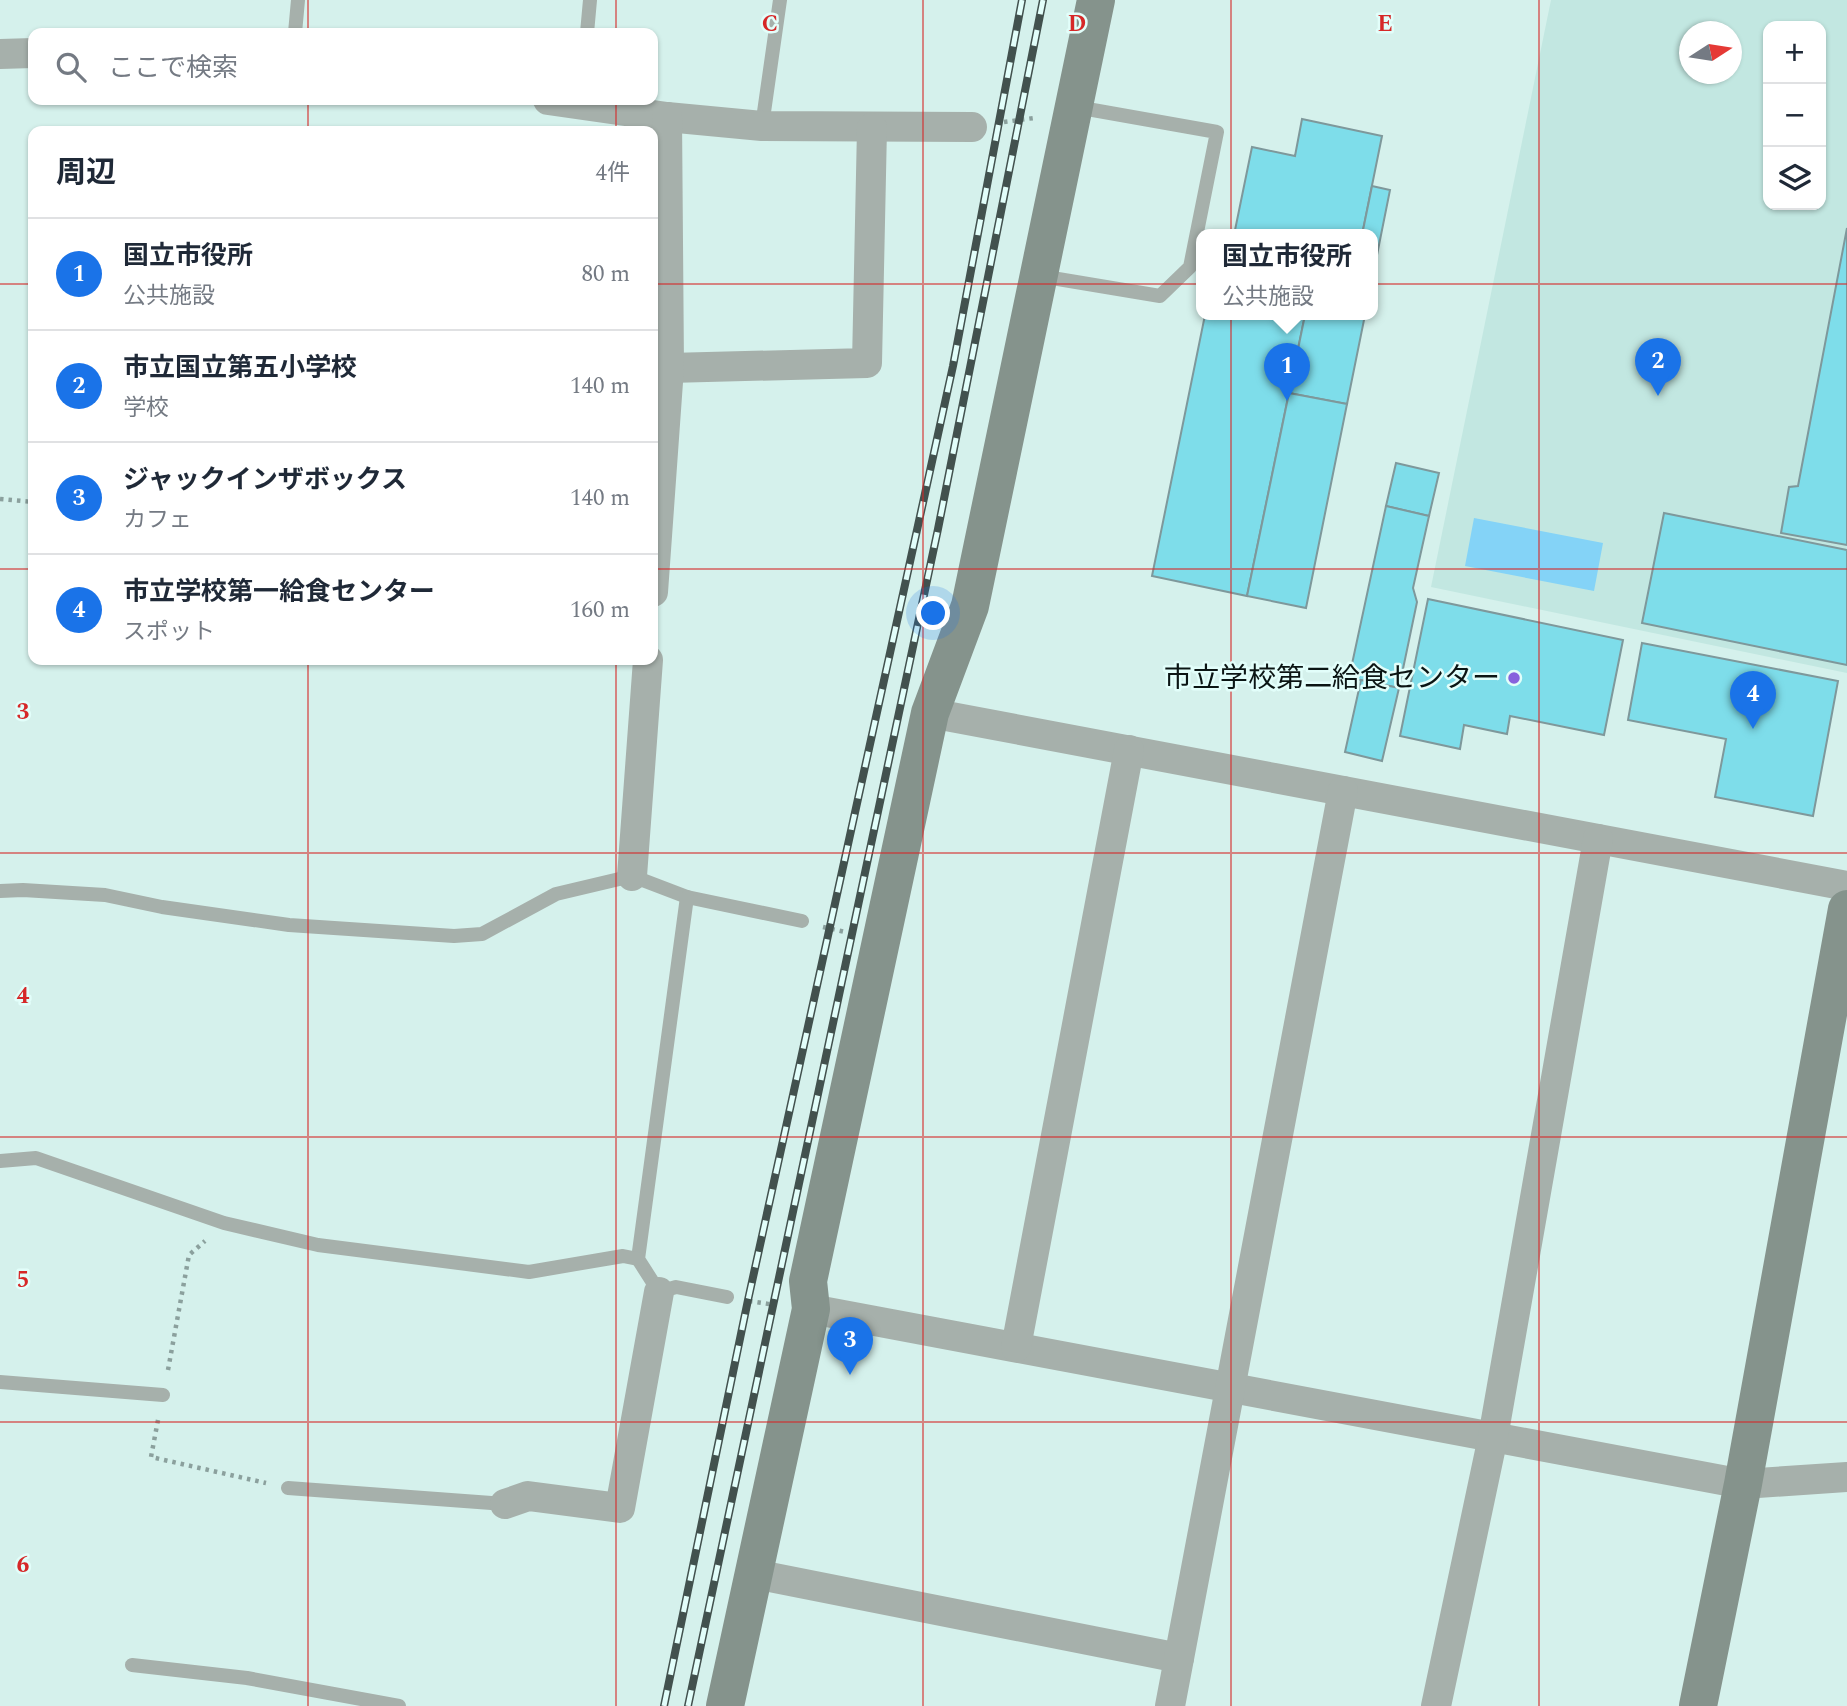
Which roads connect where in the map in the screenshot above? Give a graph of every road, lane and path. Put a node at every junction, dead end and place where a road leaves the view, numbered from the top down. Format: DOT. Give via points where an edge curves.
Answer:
graph roads {
  1 [pos="298,0"];
  2 [pos="590,0"];
  3 [pos="780,0"];
  4 [pos="1096,0"];
  5 [pos="295,28"];
  6 [pos="587,28"];
  7 [pos="28,53"];
  8 [pos="0,54"];
  9 [pos="598,105"];
  10 [pos="1074,110"];
  11 [pos="667,117"];
  12 [pos="762,126"];
  13 [pos="972,127"];
  14 [pos="872,128"];
  15 [pos="1197,229"];
  16 [pos="660,233"];
  17 [pos="1196,233"];
  18 [pos="1039,276"];
  19 [pos="669,368"];
  20 [pos="658,491"];
  21 [pos="0,499"];
  22 [pos="28,502"];
  23 [pos="648,665"];
  24 [pos="930,712"];
  25 [pos="1129,750"];
  26 [pos="1343,790"];
  27 [pos="1598,839"];
  28 [pos="632,876"];
  29 [pos="1847,886"];
  30 [pos="0,891"];
  31 [pos="687,897"];
  32 [pos="1847,909"];
  33 [pos="802,921"];
  34 [pos="880,939"];
  35 [pos="0,1161"];
  36 [pos="224,1223"];
  37 [pos="638,1259"];
  38 [pos="659,1292"];
  39 [pos="727,1297"];
  40 [pos="811,1309"];
  41 [pos="1016,1347"];
  42 [pos="0,1382"];
  43 [pos="1232,1388"];
  44 [pos="163,1395"];
  45 [pos="1493,1437"];
  46 [pos="1847,1477"];
  47 [pos="1742,1483"];
  48 [pos="288,1488"];
  49 [pos="505,1504"];
  50 [pos="754,1574"];
  51 [pos="1179,1658"];
  52 [pos="132,1665"];
  53 [pos="399,1706"];
  54 [pos="725,1706"];
  55 [pos="1170,1706"];
  56 [pos="1436,1706"];
  57 [pos="1698,1706"];
  1 -- 5 [label="lane"];
  2 -- 6 [label="lane"];
  3 -- 12 [label="lane"];
  4 -- 10 [label="street"];
  7 -- 8 [label="street"];
  9 -- 11 [label="street"];
  10 -- 13 [label="path"];
  10 -- 15 [label="lane" via="1217,132"];
  10 -- 18 [label="street"];
  11 -- 12 [label="street"];
  11 -- 16 [label="street"];
  12 -- 14 [label="street"];
  13 -- 14 [label="street"];
  14 -- 19 [label="street" via="867,363"];
  16 -- 19 [label="street"];
  17 -- 18 [label="lane" via="1189,267 1160,296"];
  18 -- 24 [label="street" via="970,606"];
  19 -- 20 [label="street"];
  21 -- 22 [label="path"];
  23 -- 28 [label="street"];
  24 -- 25 [label="street"];
  24 -- 34 [label="street"];
  25 -- 26 [label="street"];
  25 -- 41 [label="street"];
  26 -- 27 [label="street"];
  26 -- 43 [label="street"];
  27 -- 29 [label="street"];
  27 -- 45 [label="street"];
  28 -- 30 [label="lane" via="556,894 482,934 454,936 289,925 105,895"];
  28 -- 31 [label="lane"];
  31 -- 33 [label="lane"];
  31 -- 37 [label="lane"];
  32 -- 47 [label="street"];
  33 -- 34 [label="path"];
  34 -- 40 [label="street" via="808,1281"];
  35 -- 36 [label="lane" via="36,1158"];
  36 -- 37 [label="lane" via="318,1245 529,1272 624,1256"];
  36 -- 44 [label="path" via="189,1255"];
  37 -- 38 [label="lane"];
  38 -- 39 [label="lane" via="676,1287"];
  38 -- 49 [label="street" via="620,1508 528,1496"];
  39 -- 40 [label="path"];
  40 -- 41 [label="street"];
  40 -- 50 [label="street"];
  41 -- 43 [label="street"];
  42 -- 44 [label="lane"];
  43 -- 45 [label="street"];
  43 -- 51 [label="street"];
  44 -- 48 [label="path" via="151,1457"];
  45 -- 47 [label="street"];
  45 -- 56 [label="street"];
  46 -- 47 [label="street"];
  47 -- 57 [label="street"];
  48 -- 49 [label="lane"];
  50 -- 51 [label="street"];
  50 -- 54 [label="street"];
  51 -- 55 [label="street"];
  52 -- 53 [label="lane" via="247,1678"];
}
